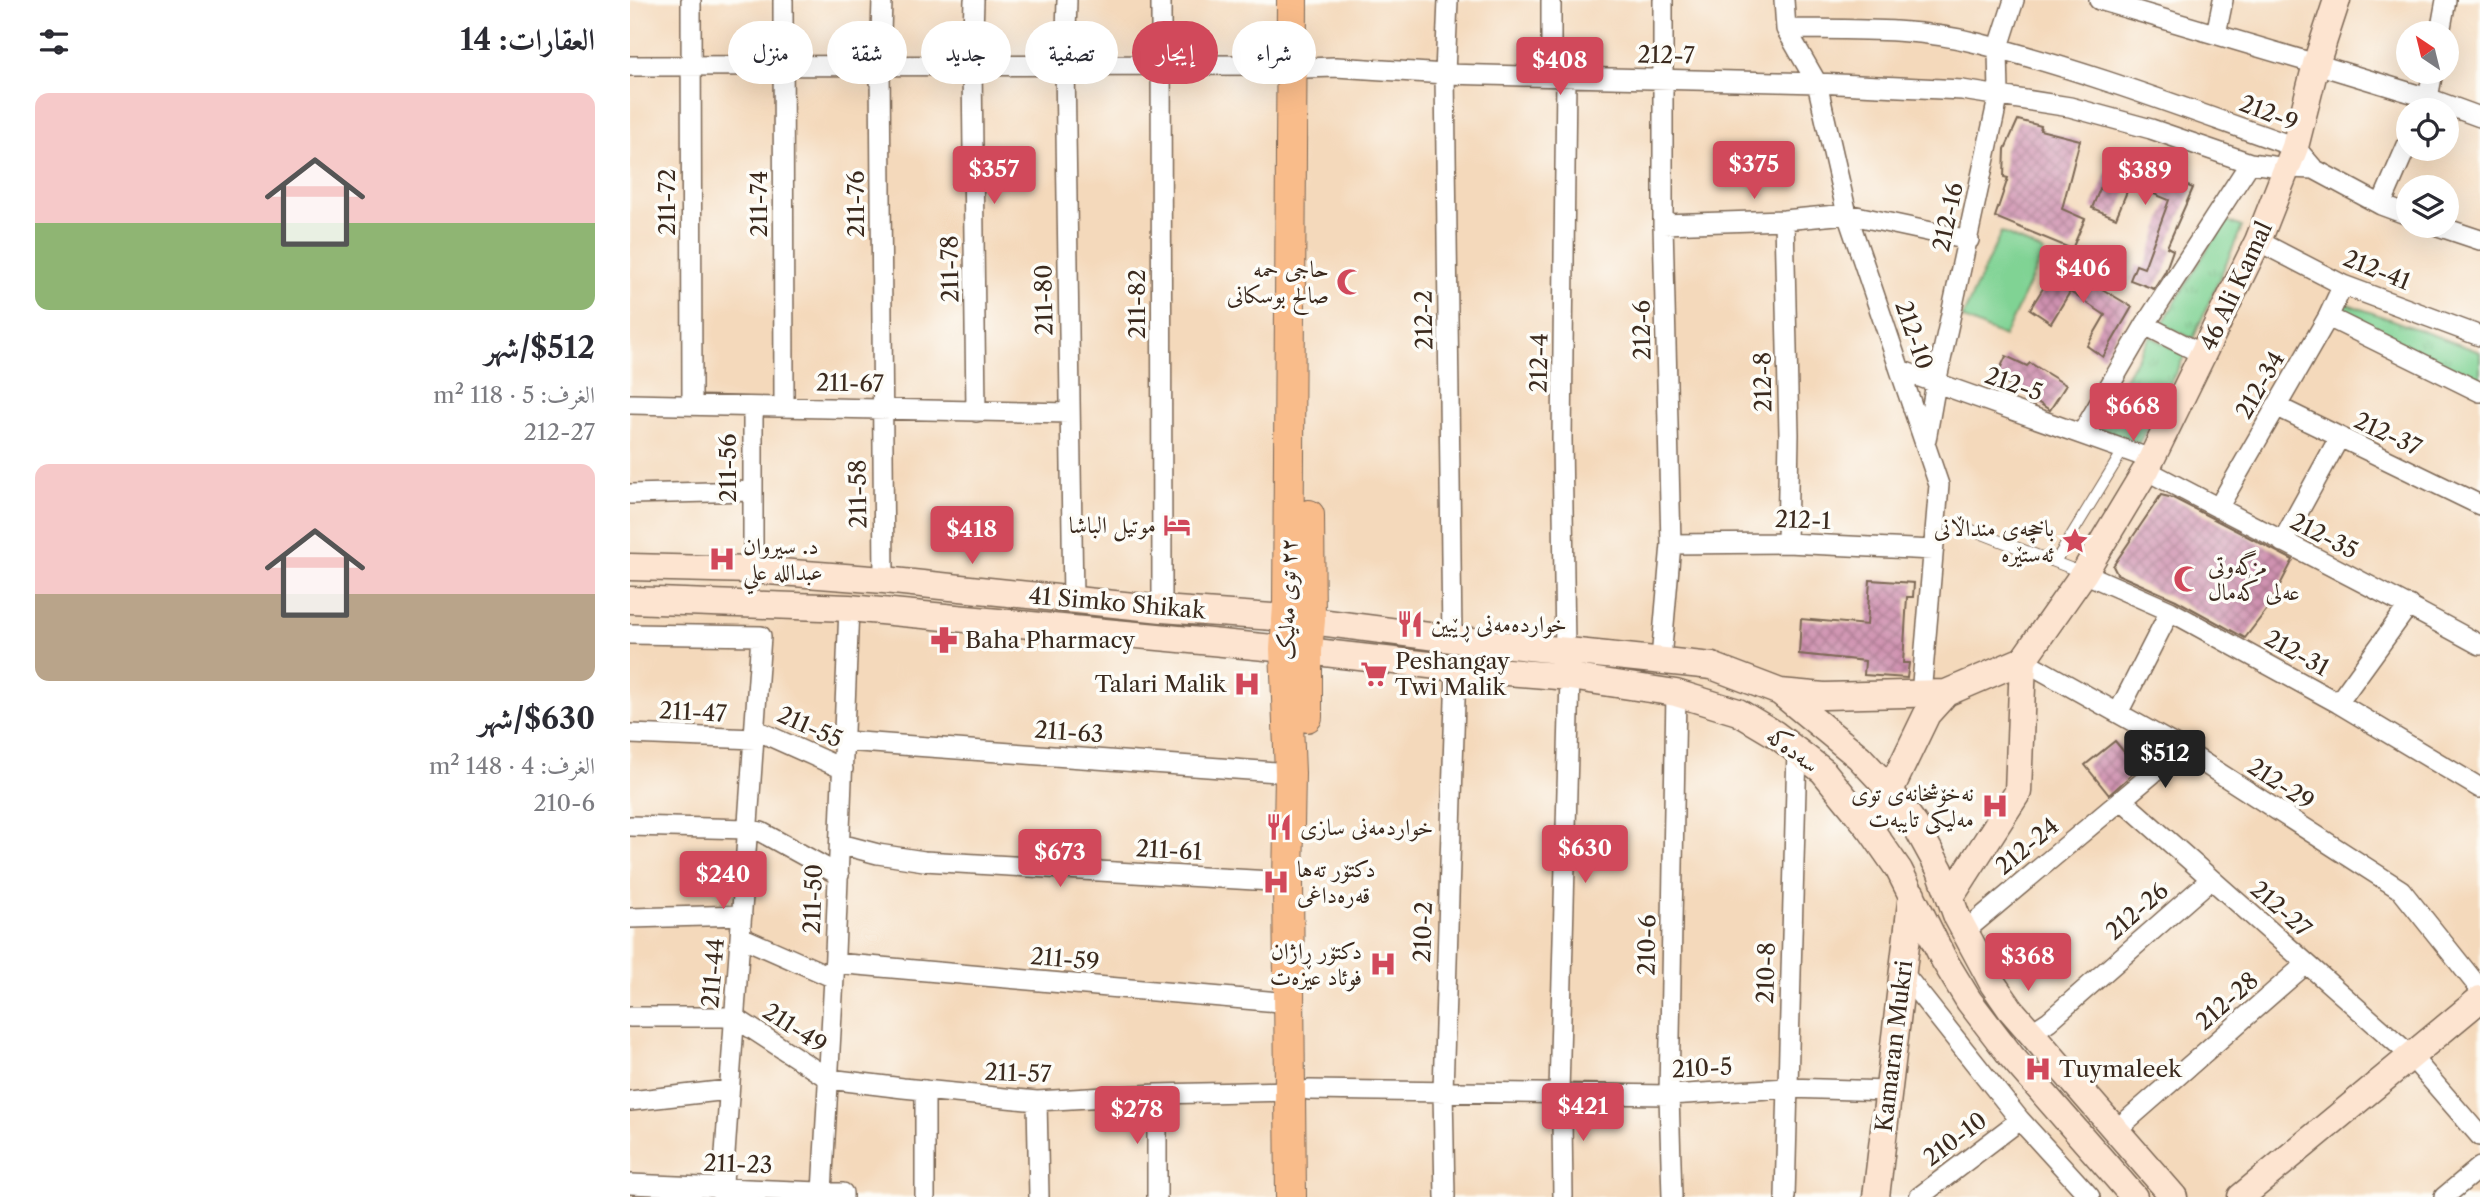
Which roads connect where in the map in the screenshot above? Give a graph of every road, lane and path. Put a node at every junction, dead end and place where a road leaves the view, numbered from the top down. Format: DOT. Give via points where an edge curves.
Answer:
graph roads {
  1 [pos="691,0"];
  2 [pos="783,0"];
  3 [pos="882,0"];
  4 [pos="974,0"];
  5 [pos="1067,0"];
  6 [pos="1161,0"];
  7 [pos="1292,0"];
  8 [pos="1304,0"];
  9 [pos="1448,0"];
  10 [pos="1551,0"];
  11 [pos="1662,0"];
  12 [pos="1784,0"];
  13 [pos="2014,0"];
  14 [pos="2099,0"];
  15 [pos="2223,0"];
  16 [pos="2337,0"];
  17 [pos="2446,0"];
  18 [pos="783,21"];
  19 [pos="881,21"];
  20 [pos="973,21"];
  21 [pos="1066,21"];
  22 [pos="1161,21"];
  23 [pos="1294,21"];
  24 [pos="1302,21"];
  25 [pos="2442,21"];
  26 [pos="1786,29"];
  27 [pos="2216,34"];
  28 [pos="1998,50"];
  29 [pos="2316,64"];
  30 [pos="630,66"];
  31 [pos="691,66"];
  32 [pos="728,66"];
  33 [pos="1316,66"];
  34 [pos="1445,74"];
  35 [pos="1558,77"];
  36 [pos="1662,80"];
  37 [pos="1817,83"];
  38 [pos="782,84"];
  39 [pos="880,84"];
  40 [pos="972,84"];
  41 [pos="1065,84"];
  42 [pos="1161,84"];
  43 [pos="1299,84"];
  44 [pos="1999,94"];
  45 [pos="2409,98"];
  46 [pos="2459,112"];
  47 [pos="2480,117"];
  48 [pos="2291,158"];
  49 [pos="2400,161"];
  50 [pos="2250,163"];
  51 [pos="2381,205"];
  52 [pos="2396,211"];
  53 [pos="1847,214"];
  54 [pos="1784,219"];
  55 [pos="1664,224"];
  56 [pos="2459,233"];
  57 [pos="1969,240"];
  58 [pos="2480,240"];
  59 [pos="2258,241"];
  60 [pos="2343,285"];
  61 [pos="2328,317"];
  62 [pos="2145,325"];
  63 [pos="2480,335"];
  64 [pos="2204,355"];
  65 [pos="1900,370"];
  66 [pos="1936,383"];
  67 [pos="2480,392"];
  68 [pos="630,404"];
  69 [pos="692,405"];
  70 [pos="2276,406"];
  71 [pos="784,407"];
  72 [pos="753,408"];
  73 [pos="882,408"];
  74 [pos="976,412"];
  75 [pos="1070,412"];
  76 [pos="2082,433"];
  77 [pos="2339,438"];
  78 [pos="1925,444"];
  79 [pos="2124,449"];
  80 [pos="2149,465"];
  81 [pos="752,491"];
  82 [pos="630,494"];
  83 [pos="2480,505"];
  84 [pos="2218,508"];
  85 [pos="1972,530"];
  86 [pos="2282,542"];
  87 [pos="1787,543"];
  88 [pos="1671,544"];
  89 [pos="1933,550"];
  90 [pos="2055,562"];
  91 [pos="630,567"];
  92 [pos="667,568"];
  93 [pos="753,570"];
  94 [pos="2084,573"];
  95 [pos="884,580"];
  96 [pos="630,600"];
  97 [pos="1073,600"];
  98 [pos="664,601"];
  99 [pos="2409,605"];
  100 [pos="849,608"];
  101 [pos="1162,609"];
  102 [pos="2169,611"];
  103 [pos="1299,619"];
  104 [pos="630,634"];
  105 [pos="1452,639"];
  106 [pos="2480,645"];
  107 [pos="1565,649"];
  108 [pos="1296,650"];
  109 [pos="1661,659"];
  110 [pos="2023,660"];
  111 [pos="1456,668"];
  112 [pos="1570,677"];
  113 [pos="1780,692"];
  114 [pos="1676,693"];
  115 [pos="1934,694"];
  116 [pos="2338,703"];
  117 [pos="2118,713"];
  118 [pos="630,734"];
  119 [pos="755,734"];
  120 [pos="845,741"];
  121 [pos="2182,749"];
  122 [pos="1797,750"];
  123 [pos="844,769"];
  124 [pos="1290,773"];
  125 [pos="2480,788"];
  126 [pos="1889,789"];
  127 [pos="2122,800"];
  128 [pos="630,826"];
  129 [pos="748,829"];
  130 [pos="1871,830"];
  131 [pos="840,844"];
  132 [pos="839,875"];
  133 [pos="2210,880"];
  134 [pos="1288,882"];
  135 [pos="1912,894"];
  136 [pos="1950,898"];
  137 [pos="743,915"];
  138 [pos="630,918"];
  139 [pos="1965,931"];
  140 [pos="741,937"];
  141 [pos="2306,964"];
  142 [pos="835,971"];
  143 [pos="1904,974"];
  144 [pos="2480,989"];
  145 [pos="2480,999"];
  146 [pos="1290,1003"];
  147 [pos="630,1017"];
  148 [pos="734,1017"];
  149 [pos="2031,1033"];
  150 [pos="2410,1055"];
  151 [pos="829,1079"];
  152 [pos="1787,1088"];
  153 [pos="728,1090"];
  154 [pos="925,1090"];
  155 [pos="1300,1091"];
  156 [pos="1443,1091"];
  157 [pos="1888,1091"];
  158 [pos="1559,1092"];
  159 [pos="1157,1094"];
  160 [pos="1669,1095"];
  161 [pos="630,1101"];
  162 [pos="1037,1101"];
  163 [pos="2020,1121"];
  164 [pos="2116,1130"];
  165 [pos="2480,1136"];
  166 [pos="2480,1167"];
  167 [pos="630,1184"];
  168 [pos="722,1192"];
  169 [pos="822,1192"];
  170 [pos="843,1195"];
  171 [pos="925,1197"];
  172 [pos="1039,1197"];
  173 [pos="1157,1197"];
  174 [pos="1291,1197"];
  175 [pos="1308,1197"];
  176 [pos="1446,1197"];
  177 [pos="1563,1197"];
  178 [pos="1672,1197"];
  179 [pos="1785,1197"];
  180 [pos="1876,1197"];
  181 [pos="1919,1197"];
  182 [pos="2090,1197"];
  183 [pos="2134,1197"];
  184 [pos="2174,1197"];
  185 [pos="2241,1197"];
  186 [pos="2444,1197"];
  1 -- 31 [label="street, 211-72"];
  2 -- 18 [label="street, 211-74"];
  3 -- 19 [label="street, 211-76"];
  4 -- 20 [label="street, 211-78"];
  5 -- 21 [label="street, 211-80"];
  6 -- 22 [label="street, 211-82"];
  7 -- 23 [label="main road, ٢٢ توی مەلیک"];
  8 -- 24 [label="main road, ٢٢ توی مەلیک"];
  9 -- 34 [label="street, 212-2"];
  10 -- 35 [label="street, 212-4"];
  11 -- 36 [label="street, 212-6"];
  12 -- 26 [label="street, 212-10"];
  13 -- 28 [label="street, 212-16"];
  14 -- 27 [label="street"];
  15 -- 27 [label="street"];
  16 -- 29 [label="main road, 46 Ali Kamal"];
  17 -- 25 [label="street"];
  26 -- 28 [label="street, 212-9" via="1914,33"];
  26 -- 37 [label="street, 212-10"];
  27 -- 29 [label="street"];
  28 -- 44 [label="street, 212-16"];
  28 -- 48 [label="street, 212-9" via="2059,64"];
  29 -- 45 [label="street"];
  29 -- 48 [label="main road, 46 Ali Kamal"];
  30 -- 31 [label="street, 212-7"];
  31 -- 32 [label="street, 212-7"];
  31 -- 69 [label="street, 211-72"];
  33 -- 34 [label="street, 212-7"];
  34 -- 35 [label="street, 212-7"];
  34 -- 105 [label="street, 212-2"];
  35 -- 36 [label="street, 212-7"];
  35 -- 107 [label="street, 212-4"];
  36 -- 37 [label="street, 212-7"];
  36 -- 55 [label="street, 212-6"];
  37 -- 44 [label="street, 212-9"];
  37 -- 53 [label="street, 212-10"];
  38 -- 71 [label="street, 211-74"];
  39 -- 73 [label="street, 211-76"];
  40 -- 74 [label="street, 211-78"];
  41 -- 75 [label="street, 211-80"];
  42 -- 101 [label="street, 211-82"];
  43 -- 103 [label="main road, ٢٢ توی مەلیک"];
  44 -- 50 [label="street, 212-9" via="2151,129"];
  44 -- 57 [label="street, 212-16"];
  46 -- 47 [label="street"];
  48 -- 50 [label="street, 212-9"];
  48 -- 51 [label="street, 212-9"];
  48 -- 59 [label="main road, 46 Ali Kamal"];
  49 -- 51 [label="street"];
  50 -- 62 [label="street"];
  51 -- 52 [label="street"];
  53 -- 54 [label="street"];
  53 -- 57 [label="street"];
  53 -- 65 [label="street, 212-10"];
  54 -- 55 [label="street"];
  54 -- 87 [label="street, 212-8"];
  55 -- 88 [label="street, 212-6"];
  56 -- 58 [label="street"];
  57 -- 66 [label="street, 212-16"];
  59 -- 60 [label="street, 212-41"];
  59 -- 64 [label="main road, 46 Ali Kamal"];
  60 -- 61 [label="street, 212-34"];
  60 -- 63 [label="street, 212-41"];
  61 -- 67 [label="street"];
  61 -- 70 [label="street, 212-34"];
  62 -- 64 [label="street"];
  62 -- 76 [label="street"];
  64 -- 80 [label="main road, 46 Ali Kamal"];
  65 -- 66 [label="street, 212-5"];
  65 -- 78 [label="street, 212-10"];
  66 -- 76 [label="street, 212-5"];
  66 -- 78 [label="street, 212-16"];
  68 -- 69 [label="street, 211-67"];
  69 -- 72 [label="street, 211-67"];
  70 -- 77 [label="street, 212-37"];
  70 -- 84 [label="street, 212-34"];
  71 -- 72 [label="street, 211-67"];
  71 -- 73 [label="street, 211-67"];
  72 -- 81 [label="street, 211-56"];
  73 -- 74 [label="street, 211-67"];
  73 -- 95 [label="street, 211-58"];
  74 -- 75 [label="street, 211-67"];
  75 -- 97 [label="street, 211-80"];
  76 -- 79 [label="street, 212-5"];
  77 -- 83 [label="street, 212-37"];
  77 -- 86 [label="street"];
  78 -- 89 [label="street, 212-10" via="1939,485"];
  79 -- 80 [label="street, 212-5"];
  79 -- 90 [label="lane"];
  80 -- 84 [label="street, 212-35"];
  80 -- 94 [label="main road, 46 Ali Kamal"];
  81 -- 82 [label="street"];
  81 -- 93 [label="street, 211-56"];
  84 -- 86 [label="street, 212-35"];
  85 -- 90 [label="lane"];
  86 -- 99 [label="street, 212-35"];
  87 -- 88 [label="street, 212-1"];
  87 -- 89 [label="street, 212-1"];
  88 -- 109 [label="street, 212-6"];
  89 -- 115 [label="street, 212-10"];
  90 -- 94 [label="lane"];
  91 -- 92 [label="main road, 41 Simko Shikak"];
  92 -- 93 [label="main road, 41 Simko Shikak"];
  92 -- 98 [label="main road"];
  93 -- 95 [label="main road, 41 Simko Shikak"];
  94 -- 102 [label="street, 212-31"];
  94 -- 110 [label="main road, 46 Ali Kamal"];
  95 -- 97 [label="main road, 41 Simko Shikak"];
  96 -- 98 [label="main road, 41 Simko Shikak"];
  97 -- 101 [label="main road, 41 Simko Shikak"];
  98 -- 100 [label="main road, 41 Simko Shikak"];
  99 -- 106 [label="street, 212-35"];
  99 -- 116 [label="street"];
  100 -- 108 [label="main road, 41 Simko Shikak"];
  100 -- 120 [label="street, 211-50"];
  101 -- 103 [label="main road, 41 Simko Shikak"];
  102 -- 116 [label="street, 212-31"];
  102 -- 117 [label="street"];
  103 -- 105 [label="main road, 41 Simko Shikak"];
  103 -- 108 [label="main road, ٢٢ توی مەلیک"];
  104 -- 119 [label="street, 211-44" via="761,636"];
  105 -- 107 [label="main road, 41 Simko Shikak"];
  107 -- 109 [label="main road, 41 Simko Shikak"];
  108 -- 111 [label="main road, سەدەکە"];
  108 -- 124 [label="main road, ٢٢ توی مەلیک"];
  108 -- 155 [label="main road, ٢٢ توی مەلیک"];
  109 -- 113 [label="main road, 41 Simko Shikak" via="1712,666"];
  110 -- 115 [label="main road"];
  110 -- 117 [label="street, 212-29"];
  110 -- 136 [label="main road" via="2018,792"];
  111 -- 112 [label="main road, سەدەکە"];
  111 -- 156 [label="street, 210-2"];
  112 -- 114 [label="main road, سەدەکە"];
  112 -- 158 [label="street"];
  113 -- 115 [label="main road"];
  113 -- 126 [label="main road" via="1859,757"];
  114 -- 122 [label="main road, سەدەکە" via="1738,712"];
  114 -- 160 [label="street, 210-6"];
  115 -- 126 [label="main road"];
  116 -- 125 [label="street, 212-31"];
  117 -- 121 [label="street, 212-29"];
  118 -- 119 [label="street, 211-47"];
  119 -- 123 [label="street, 211-55"];
  119 -- 129 [label="street, 211-44"];
  120 -- 123 [label="street, 211-50"];
  120 -- 124 [label="street, 211-63"];
  121 -- 127 [label="street, 212-24"];
  121 -- 144 [label="street, 212-29" via="2400,890"];
  122 -- 130 [label="main road, سەدەکە" via="1823,771"];
  122 -- 152 [label="street, 210-8"];
  123 -- 131 [label="street, 211-50"];
  124 -- 134 [label="main road, ٢٢ توی مەلیک"];
  126 -- 130 [label="main road"];
  126 -- 136 [label="main road" via="1940,870"];
  127 -- 133 [label="street, 212-27"];
  127 -- 139 [label="street, 212-24"];
  128 -- 129 [label="street"];
  129 -- 132 [label="street"];
  129 -- 137 [label="street, 211-44"];
  130 -- 135 [label="main road, سەدەکە"];
  131 -- 132 [label="street, 211-50"];
  131 -- 134 [label="street, 211-61" via="924,861"];
  132 -- 142 [label="street, 211-50"];
  133 -- 141 [label="street, 212-27"];
  133 -- 149 [label="street, 212-26"];
  134 -- 146 [label="main road, ٢٢ توی مەلیک"];
  135 -- 143 [label="main road, Kamaran Mukri"];
  135 -- 183 [label="main road, سەدەکە" via="1969,1001"];
  136 -- 139 [label="main road"];
  137 -- 138 [label="street"];
  137 -- 140 [label="street, 211-44"];
  139 -- 149 [label="main road" via="1993,984"];
  140 -- 142 [label="street, 211-59"];
  140 -- 148 [label="street, 211-44"];
  141 -- 150 [label="street, 212-27"];
  141 -- 164 [label="street, 212-28"];
  142 -- 146 [label="street, 211-59"];
  142 -- 151 [label="street, 211-50"];
  143 -- 157 [label="main road, Kamaran Mukri"];
  143 -- 163 [label="street"];
  145 -- 150 [label="main road"];
  146 -- 155 [label="main road, ٢٢ توی مەلیک"];
  147 -- 148 [label="street"];
  148 -- 151 [label="street, 211-49"];
  148 -- 153 [label="street, 211-44"];
  149 -- 164 [label="main road"];
  150 -- 165 [label="street, 212-27"];
  150 -- 185 [label="main road"];
  151 -- 154 [label="street, 211-57"];
  151 -- 169 [label="street, 211-50"];
  152 -- 157 [label="street, 210-5"];
  152 -- 160 [label="street, 210-5"];
  152 -- 179 [label="street, 210-8"];
  153 -- 161 [label="street"];
  153 -- 168 [label="street, 211-44"];
  154 -- 162 [label="street, 211-57"];
  154 -- 171 [label="street"];
  155 -- 156 [label="street, 210-5"];
  155 -- 159 [label="street, 211-57"];
  155 -- 174 [label="main road, ٢٢ توی مەلیک"];
  155 -- 175 [label="main road, ٢٢ توی مەلیک"];
  156 -- 158 [label="street, 210-5"];
  156 -- 176 [label="street, 210-2"];
  157 -- 180 [label="main road, Kamaran Mukri"];
  158 -- 160 [label="street, 210-5"];
  158 -- 177 [label="street"];
  159 -- 162 [label="street, 211-57"];
  159 -- 173 [label="street"];
  160 -- 178 [label="street, 210-6"];
  162 -- 172 [label="street"];
  163 -- 181 [label="street, 210-10"];
  163 -- 182 [label="street"];
  164 -- 184 [label="main road"];
  166 -- 186 [label="street"];
  167 -- 168 [label="street, 211-23"];
  168 -- 169 [label="street, 211-23"];
  169 -- 170 [label="street, 211-23"];
}
